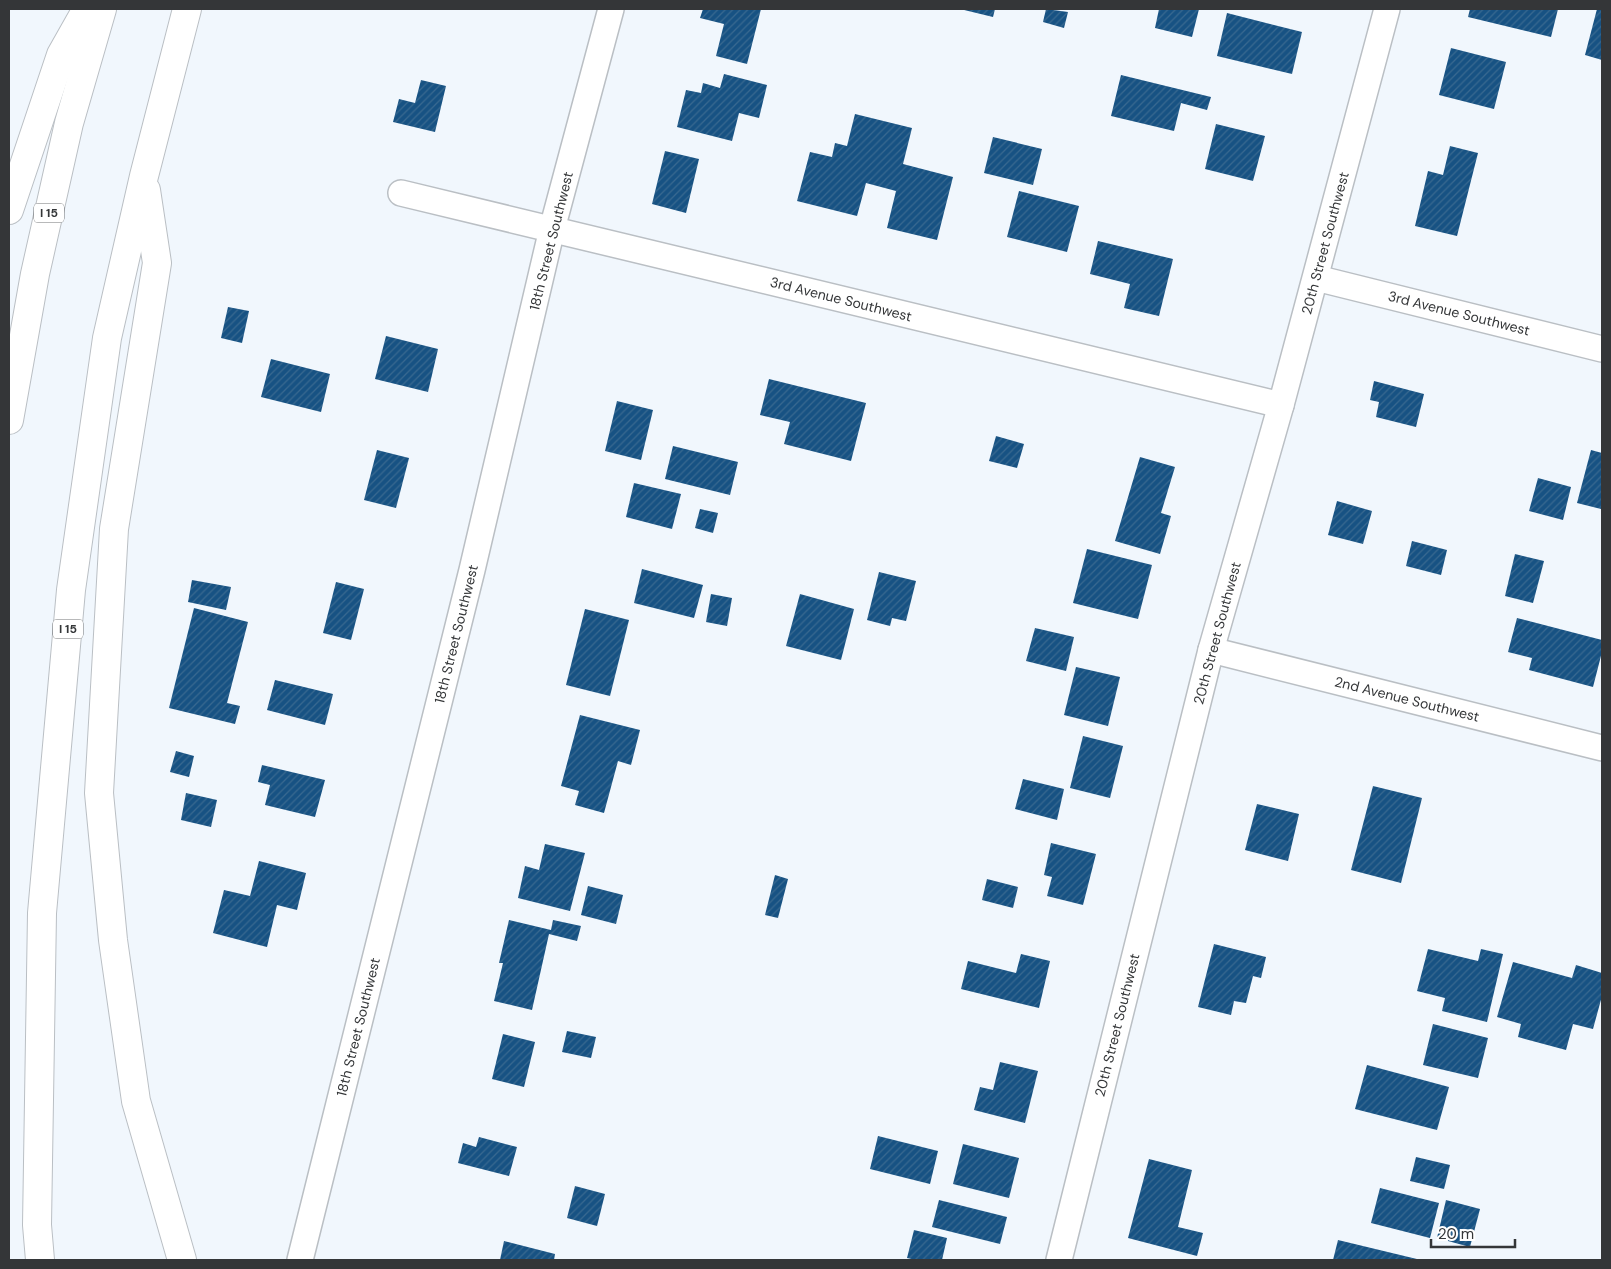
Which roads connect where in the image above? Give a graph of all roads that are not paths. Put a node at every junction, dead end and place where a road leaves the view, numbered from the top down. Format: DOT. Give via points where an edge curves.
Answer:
graph roads {
  1 [pos="87,9"];
  2 [pos="102,9"];
  3 [pos="187,9"];
  4 [pos="611,9"];
  5 [pos="1387,9"];
  6 [pos="144,176"];
  7 [pos="401,193"];
  8 [pos="9,210"];
  9 [pos="552,229"];
  10 [pos="1316,278"];
  11 [pos="1602,349"];
  12 [pos="1281,405"];
  13 [pos="9,420"];
  14 [pos="1211,650"];
  15 [pos="1602,748"];
  16 [pos="40,1260"];
  17 [pos="182,1260"];
  18 [pos="300,1260"];
  19 [pos="1059,1260"];
  1 -- 8 [label="highway" via="61,55"];
  2 -- 13 [label="highway, I 15" via="65,141 35,274"];
  3 -- 6 [label="highway, I 15"];
  4 -- 9 [label="street, 18th Street Southwest"];
  5 -- 10 [label="street, 20th Street Southwest"];
  6 -- 16 [label="highway, I 15" via="107,338 71,590 42,913 37,1225"];
  6 -- 17 [label="highway" via="157,263 114,529 99,793 113,940 136,1101"];
  7 -- 9 [label="street, 3rd Avenue Southwest"];
  9 -- 12 [label="street, 3rd Avenue Southwest"];
  9 -- 18 [label="street, 18th Street Southwest" via="472,570"];
  10 -- 11 [label="street, 3rd Avenue Southwest"];
  10 -- 12 [label="street, 20th Street Southwest"];
  12 -- 14 [label="street, 20th Street Southwest"];
  14 -- 15 [label="street, 2nd Avenue Southwest"];
  14 -- 19 [label="street, 20th Street Southwest"];
}
